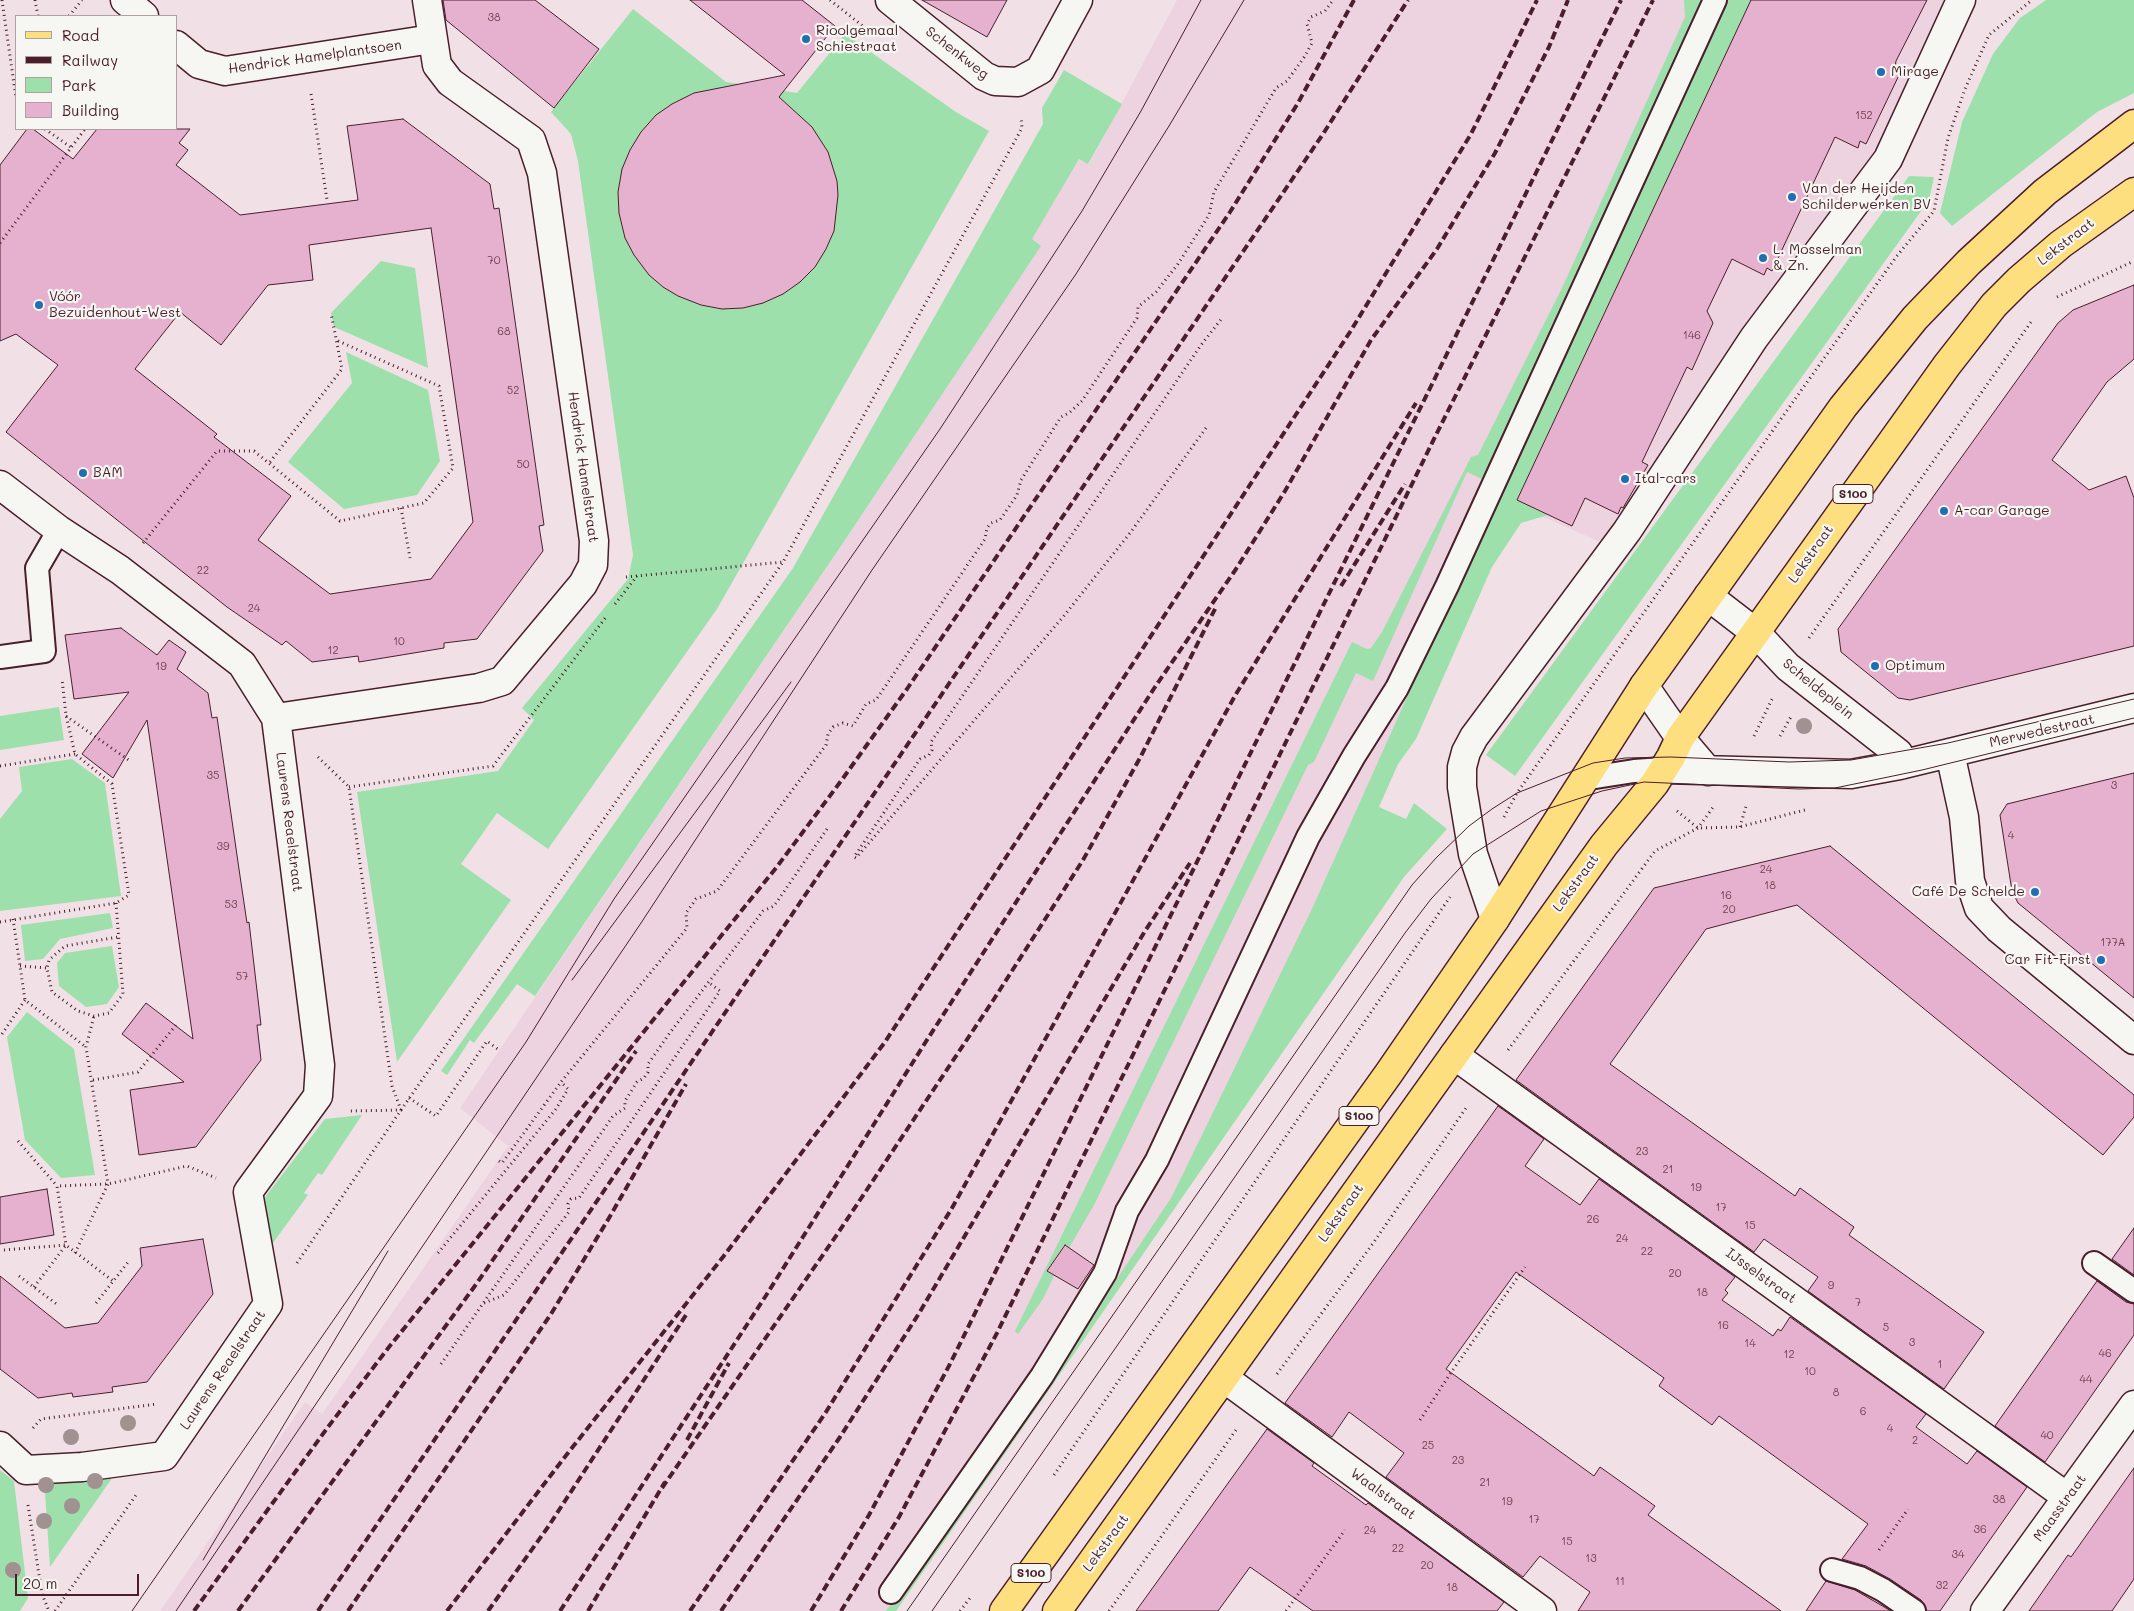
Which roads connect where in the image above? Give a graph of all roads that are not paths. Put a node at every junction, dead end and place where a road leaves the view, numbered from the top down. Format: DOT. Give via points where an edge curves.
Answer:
graph roads {
  1 [pos="125,0"];
  2 [pos="426,0"];
  3 [pos="890,0"];
  4 [pos="1078,0"];
  5 [pos="1715,0"];
  6 [pos="1961,0"];
  7 [pos="143,15"];
  8 [pos="432,39"];
  9 [pos="178,47"];
  10 [pos="2134,124"];
  11 [pos="2134,192"];
  12 [pos="0,485"];
  13 [pos="59,530"];
  14 [pos="1708,596"];
  15 [pos="1756,633"];
  16 [pos="0,657"];
  17 [pos="1644,686"];
  18 [pos="2134,708"];
  19 [pos="276,718"];
  20 [pos="1680,738"];
  21 [pos="1950,753"];
  22 [pos="1900,765"];
  23 [pos="1663,769"];
  24 [pos="1708,771"];
  25 [pos="1583,779"];
  26 [pos="1495,919"];
  27 [pos="2134,1040"];
  28 [pos="1454,1055"];
  29 [pos="2094,1262"];
  30 [pos="2134,1291"];
  31 [pos="1224,1378"];
  32 [pos="2134,1405"];
  33 [pos="11,1457"];
  34 [pos="2068,1497"];
  35 [pos="1832,1570"];
  36 [pos="891,1592"];
  37 [pos="1004,1611"];
  38 [pos="1057,1611"];
  39 [pos="1542,1611"];
  40 [pos="1914,1611"];
  41 [pos="1985,1611"];
  1 -- 7 [label="street"];
  2 -- 8 [label="street"];
  3 -- 4 [label="street, Schenkweg" via="984,76 995,81 1018,82 1040,70"];
  5 -- 36 [label="lane" via="1439,603 1398,688 1354,756 1308,837 1157,1160 1128,1211 1105,1273 1042,1376"];
  6 -- 26 [label="street" via="1888,159 1754,338 1627,531 1466,752 1462,787 1475,861"];
  8 -- 9 [label="street, Hendrick Hamelplantsoen" via="225,71 199,64"];
  8 -- 19 [label="street, Hendrick Hamelstraat" via="438,65 450,82 531,140 542,172 594,541 593,566 583,584 502,681 480,688"];
  10 -- 14 [label="main road, S100" via="2007,226 1915,318 1843,407"];
  11 -- 15 [label="main road, Lekstraat / S100" via="2062,244 2018,280 1994,305 1878,459"];
  12 -- 13 [label="street, Laurens Reaelstraat"];
  13 -- 16 [label="lane" via="37,568 44,651"];
  13 -- 19 [label="street, Laurens Reaelstraat" via="120,570 242,664"];
  14 -- 15 [label="street, Scheldeplein"];
  14 -- 17 [label="main road, S100"];
  15 -- 20 [label="main road, Lekstraat / S100"];
  15 -- 22 [label="street, Scheldeplein" via="1788,667 1898,753"];
  17 -- 20 [label="street"];
  17 -- 25 [label="main road, S100"];
  18 -- 21 [label="street, Merwedestraat"];
  19 -- 33 [label="street, Laurens Reaelstraat" via="320,1065 318,1096 240,1188 268,1304 164,1456 82,1467"];
  20 -- 23 [label="main road, Lekstraat / S100"];
  20 -- 24 [label="street"];
  21 -- 22 [label="street"];
  21 -- 27 [label="street" via="1964,817 1970,881 1980,908 1999,929"];
  22 -- 24 [label="street" via="1851,774"];
  23 -- 24 [label="street"];
  23 -- 25 [label="lane"];
  23 -- 28 [label="main road, Lekstraat / S100" via="1598,852"];
  25 -- 26 [label="main road, S100"];
  26 -- 37 [label="main road, S100" via="1322,1168"];
  28 -- 31 [label="main road, Lekstraat / S100"];
  28 -- 34 [label="street, IJsselstraat"];
  29 -- 30 [label="lane"];
  31 -- 38 [label="main road, Lekstraat / S100"];
  31 -- 39 [label="street, Waalstraat"];
  32 -- 34 [label="street, Maasstraat"];
  34 -- 41 [label="street, Maasstraat"];
  35 -- 40 [label="lane" via="1868,1582"];
}
